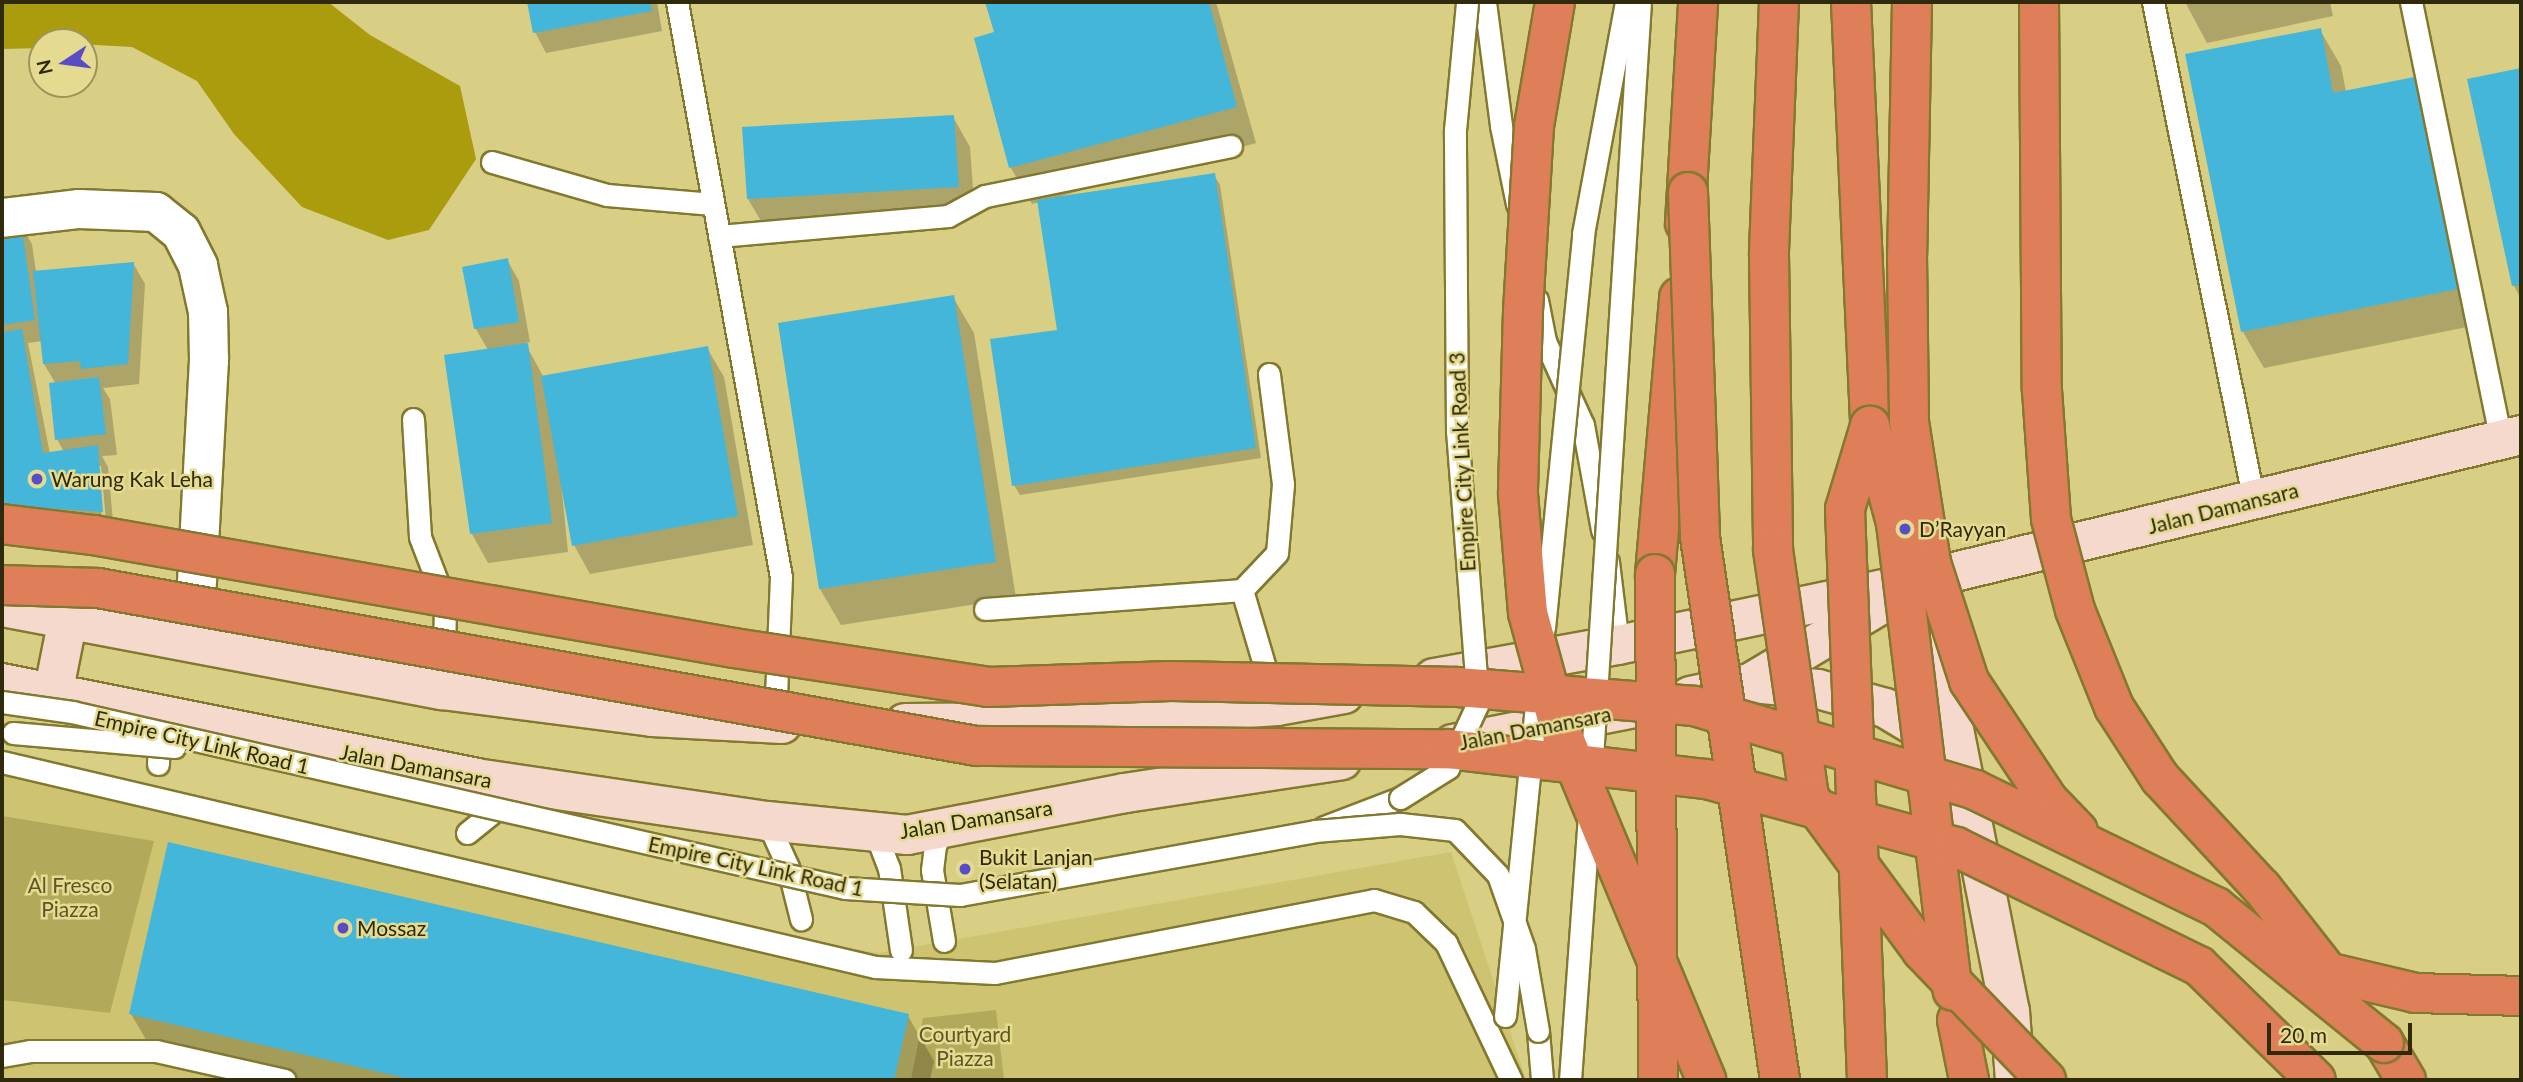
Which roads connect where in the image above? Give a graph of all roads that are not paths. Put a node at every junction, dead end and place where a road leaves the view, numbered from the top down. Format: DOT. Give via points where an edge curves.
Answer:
graph roads {
  1 [pos="677,2"];
  2 [pos="1467,2"];
  3 [pos="1486,2"];
  4 [pos="1555,2"];
  5 [pos="1626,2"];
  6 [pos="1640,2"];
  7 [pos="1698,2"];
  8 [pos="1779,2"];
  9 [pos="1851,2"];
  10 [pos="1912,2"];
  11 [pos="2039,2"];
  12 [pos="2153,2"];
  13 [pos="2411,2"];
  14 [pos="1231,146"];
  15 [pos="492,162"];
  16 [pos="1688,192"];
  17 [pos="713,204"];
  18 [pos="2,218"];
  19 [pos="719,236"];
  20 [pos="1269,374"];
  21 [pos="413,419"];
  22 [pos="1870,426"];
  23 [pos="2511,438"];
  24 [pos="2254,501"];
  25 [pos="2,524"];
  26 [pos="1923,579"];
  27 [pos="2,585"];
  28 [pos="1242,590"];
  29 [pos="2,607"];
  30 [pos="985,609"];
  31 [pos="68,619"];
  32 [pos="194,640"];
  33 [pos="1618,645"];
  34 [pos="2,683"];
  35 [pos="1750,683"];
  36 [pos="442,690"];
  37 [pos="53,694"];
  38 [pos="2,702"];
  39 [pos="1277,706"];
  40 [pos="160,715"];
  41 [pos="775,724"];
  42 [pos="7,733"];
  43 [pos="1958,752"];
  44 [pos="277,759"];
  45 [pos="2,762"];
  46 [pos="158,764"];
  47 [pos="526,786"];
  48 [pos="767,821"];
  49 [pos="944,828"];
  50 [pos="1315,831"];
  51 [pos="875,832"];
  52 [pos="467,833"];
  53 [pos="801,919"];
  54 [pos="944,941"];
  55 [pos="901,950"];
  56 [pos="2521,996"];
  57 [pos="1505,1016"];
  58 [pos="2384,1043"];
  59 [pos="2,1056"];
  60 [pos="285,1080"];
  61 [pos="1511,1080"];
  62 [pos="1542,1080"];
  63 [pos="1570,1080"];
  64 [pos="1658,1080"];
  65 [pos="1706,1080"];
  66 [pos="1780,1080"];
  67 [pos="1867,1080"];
  68 [pos="1969,1080"];
  69 [pos="2015,1080"];
  70 [pos="2046,1080"];
  71 [pos="2316,1080"];
  72 [pos="2406,1080"];
  1 -- 17 [label="lane"];
  2 -- 50 [label="lane, Empire City Link Road 3, bridge" via="1455,130 1457,432 1478,703 1448,768 1401,798"];
  3 -- 33 [label="lane" via="1501,126 1545,341 1583,425 1616,606"];
  4 -- 65 [label="highway, bridge" via="1534,126 1523,311 1518,494 1528,613 1559,726"];
  5 -- 57 [label="lane, bridge" via="1583,234"];
  6 -- 63 [label="lane, bridge"];
  7 -- 16 [label="highway"];
  8 -- 70 [label="highway, bridge" via="1769,255 1773,550 1809,796 1922,951"];
  9 -- 22 [label="highway"];
  10 -- 56 [label="highway, bridge" via="1909,422 1931,563 1969,681 2048,800 2107,861 2166,904 2239,944 2309,970 2414,993"];
  11 -- 58 [label="highway, bridge" via="2042,390 2051,519 2075,610 2113,707 2161,778 2262,888"];
  12 -- 24 [label="lane"];
  13 -- 23 [label="lane"];
  14 -- 19 [label="lane" via="985,197 948,216"];
  15 -- 17 [label="lane" via="607,195"];
  16 -- 64 [label="highway, bridge" via="1655,574"];
  16 -- 66 [label="highway, bridge" via="1700,537"];
  17 -- 19 [label="lane"];
  18 -- 32 [label="street" via="79,209 156,212 181,232 198,266 208,312 209,360"];
  19 -- 41 [label="lane" via="781,577"];
  20 -- 28 [label="lane" via="1283,484 1277,553"];
  21 -- 36 [label="lane" via="420,537 445,602"];
  22 -- 67 [label="highway, bridge" via="1845,509"];
  22 -- 68 [label="highway, bridge" via="1896,523 1957,1020"];
  23 -- 24 [label="street, Jalan Damansara"];
  24 -- 26 [label="street, Jalan Damansara"];
  25 -- 58 [label="highway, bridge" via="93,535 734,648 988,687 1171,681 1458,687 1695,706 1975,790 2204,901"];
  26 -- 33 [label="street, Jalan Damansara"];
  26 -- 35 [label="street, Jalan Damansara"];
  26 -- 43 [label="street"];
  27 -- 71 [label="highway, bridge" via="99,588 976,746 1449,749 1706,779 1956,846 2199,966"];
  28 -- 30 [label="lane"];
  28 -- 39 [label="lane"];
  29 -- 31 [label="street, Jalan Damansara"];
  31 -- 32 [label="street, Jalan Damansara"];
  31 -- 37 [label="street"];
  32 -- 36 [label="street, Jalan Damansara"];
  33 -- 39 [label="street, Jalan Damansara"];
  34 -- 37 [label="street, Jalan Damansara"];
  35 -- 43 [label="street" via="1818,689 1885,708"];
  35 -- 49 [label="street, Jalan Damansara" via="1495,738 1251,772"];
  36 -- 41 [label="street, Jalan Damansara" via="652,717"];
  37 -- 40 [label="street, Jalan Damansara"];
  38 -- 44 [label="lane, Empire City Link Road 1, bridge" via="72,712"];
  39 -- 41 [label="street, Jalan Damansara" via="1042,722"];
  40 -- 46 [label="lane"];
  40 -- 47 [label="street, Jalan Damansara"];
  42 -- 44 [label="lane, bridge"];
  43 -- 69 [label="street" via="2010,1011"];
  44 -- 50 [label="lane, Empire City Link Road 1, bridge" via="845,888 960,895"];
  45 -- 61 [label="lane" via="875,967 995,973 1374,900 1414,912 1446,943"];
  47 -- 48 [label="street, Jalan Damansara"];
  47 -- 52 [label="lane"];
  48 -- 51 [label="street, Jalan Damansara"];
  48 -- 53 [label="lane" via="789,867"];
  49 -- 51 [label="street, Jalan Damansara" via="907,835"];
  49 -- 54 [label="lane" via="935,845 932,870"];
  50 -- 62 [label="lane, Empire City Link Road 1, bridge" via="1400,824 1455,830 1498,875 1524,949"];
  51 -- 55 [label="lane" via="889,868"];
  58 -- 72 [label="highway"];
  59 -- 60 [label="lane" via="30,1051 156,1051"];
}
